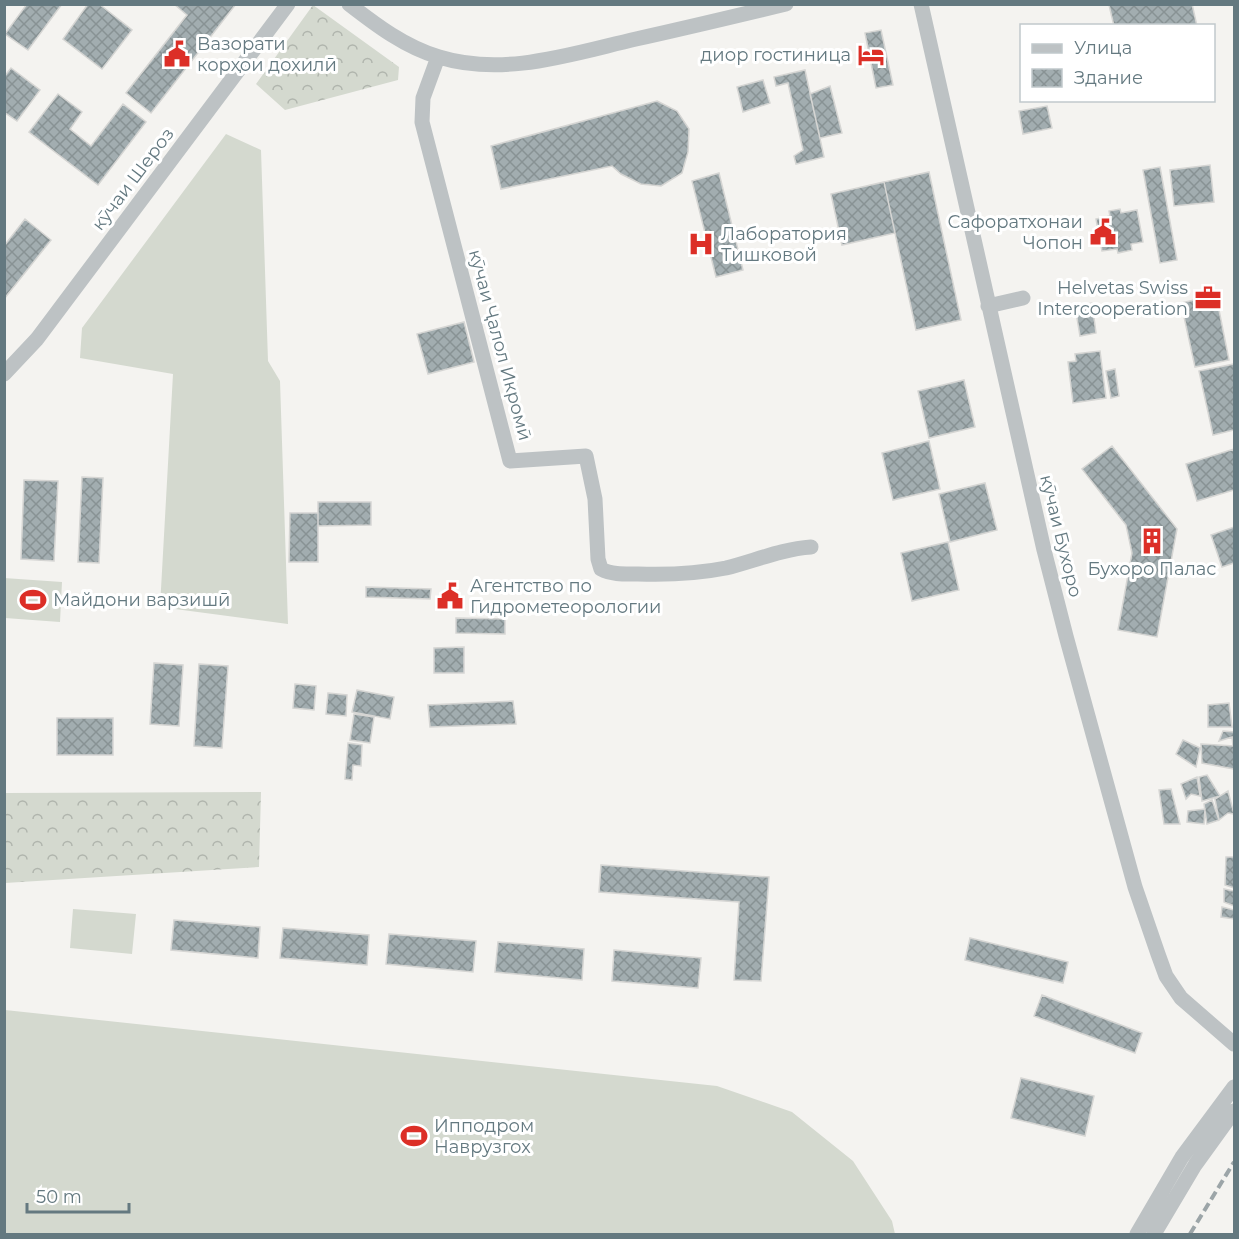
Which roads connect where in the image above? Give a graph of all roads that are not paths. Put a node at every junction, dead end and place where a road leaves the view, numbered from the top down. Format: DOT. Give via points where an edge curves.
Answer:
graph roads {
  1 [pos="288,4"];
  2 [pos="349,4"];
  3 [pos="786,4"];
  4 [pos="921,4"];
  5 [pos="438,57"];
  6 [pos="1023,298"];
  7 [pos="988,306"];
  8 [pos="4,374"];
  9 [pos="811,547"];
  10 [pos="1234,1044"];
  11 [pos="1234,1087"];
  12 [pos="1234,1111"];
  13 [pos="1137,1234"];
  14 [pos="1154,1234"];
  1 -- 8 [label="street, кӯчаи Шероз" via="37,339"];
  2 -- 5 [label="street" via="404,41"];
  3 -- 5 [label="street" via="530,62 479,65"];
  4 -- 7 [label="street, кӯчаи Бухоро"];
  5 -- 9 [label="street, кӯчаи Ҷалол Икромӣ" via="423,98 422,122 510,461 586,456 595,500 598,559 601,569 606,571 688,574"];
  6 -- 7 [label="street"];
  7 -- 10 [label="street, кӯчаи Бухоро" via="1064,627 1151,936 1174,988"];
  11 -- 13 [label="street" via="1182,1157"];
  12 -- 14 [label="street" via="1195,1165"];
}
